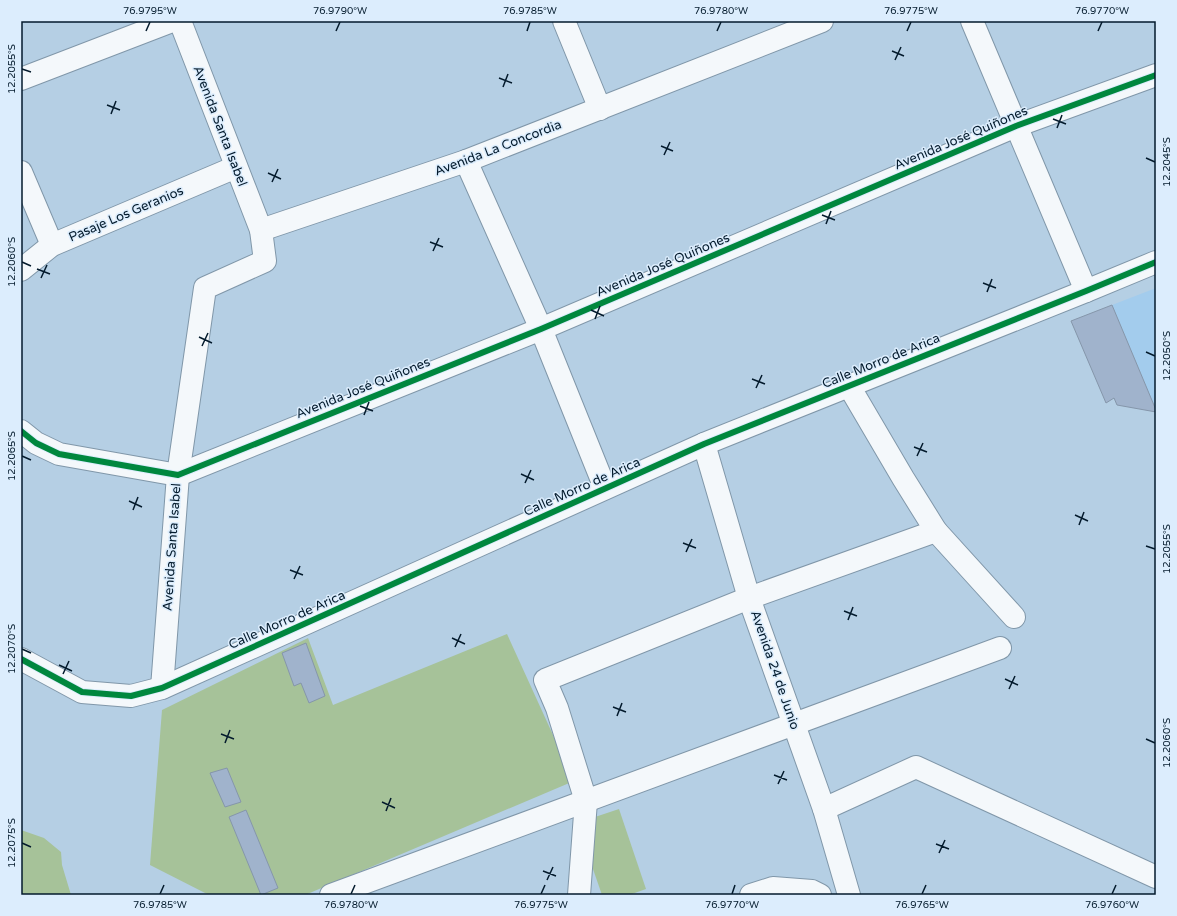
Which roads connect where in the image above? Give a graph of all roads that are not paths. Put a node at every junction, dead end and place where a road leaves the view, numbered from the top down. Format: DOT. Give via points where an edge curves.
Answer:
graph roads {
  1 [pos="172,21"];
  2 [pos="180,21"];
  3 [pos="564,21"];
  4 [pos="822,21"];
  5 [pos="972,21"];
  6 [pos="1156,75"];
  7 [pos="21,78"];
  8 [pos="600,109"];
  9 [pos="1016,126"];
  10 [pos="466,161"];
  11 [pos="236,167"];
  12 [pos="21,172"];
  13 [pos="261,230"];
  14 [pos="52,245"];
  15 [pos="1156,262"];
  16 [pos="21,270"];
  17 [pos="1086,292"];
  18 [pos="541,329"];
  19 [pos="849,386"];
  20 [pos="21,431"];
  21 [pos="704,444"];
  22 [pos="178,475"];
  23 [pos="605,488"];
  24 [pos="936,531"];
  25 [pos="749,598"];
  26 [pos="1014,617"];
  27 [pos="1000,648"];
  28 [pos="21,659"];
  29 [pos="162,688"];
  30 [pos="794,725"];
  31 [pos="586,801"];
  32 [pos="824,809"];
  33 [pos="1156,877"];
  34 [pos="809,893"];
  35 [pos="331,895"];
  36 [pos="579,895"];
  37 [pos="751,895"];
  38 [pos="849,895"];
  1 -- 7 [label="street"];
  2 -- 11 [label="street, Avenida Santa Isabel"];
  3 -- 8 [label="street"];
  4 -- 8 [label="street, Avenida La Concordia"];
  5 -- 9 [label="street, Avenida José Quiñones"];
  6 -- 9 [label="street, Avenida José Quiñones"];
  8 -- 10 [label="street, Avenida La Concordia"];
  9 -- 17 [label="street, Avenida José Quiñones"];
  9 -- 18 [label="street, Avenida José Quiñones"];
  10 -- 13 [label="street, Avenida La Concordia"];
  10 -- 18 [label="street"];
  11 -- 13 [label="street, Avenida Santa Isabel"];
  11 -- 14 [label="street, Pasaje Los Geranios"];
  12 -- 14 [label="street"];
  13 -- 22 [label="street, Avenida Santa Isabel" via="264,261 205,288"];
  14 -- 16 [label="street, Pasaje Los Geranios"];
  15 -- 17 [label="street, Calle Morro de Arica"];
  17 -- 19 [label="street, Calle Morro de Arica"];
  18 -- 22 [label="street, Avenida José Quiñones"];
  18 -- 23 [label="street"];
  19 -- 21 [label="street, Calle Morro de Arica"];
  19 -- 24 [label="street"];
  20 -- 22 [label="street" via="36,443 59,454"];
  21 -- 23 [label="street, Calle Morro de Arica"];
  21 -- 25 [label="street, Avenida 24 de Junio"];
  22 -- 29 [label="street, Avenida Santa Isabel"];
  23 -- 29 [label="street, Calle Morro de Arica"];
  24 -- 25 [label="street"];
  24 -- 26 [label="street"];
  25 -- 30 [label="street, Avenida 24 de Junio"];
  25 -- 31 [label="street" via="545,680 557,708"];
  27 -- 30 [label="street"];
  28 -- 29 [label="street, Calle Morro de Arica" via="82,692 131,696"];
  30 -- 31 [label="street"];
  30 -- 32 [label="street, Avenida 24 de Junio"];
  31 -- 35 [label="street"];
  31 -- 36 [label="street"];
  32 -- 33 [label="street" via="916,767"];
  32 -- 38 [label="street, Avenida 24 de Junio"];
  34 -- 37 [label="street" via="772,888"];
}
